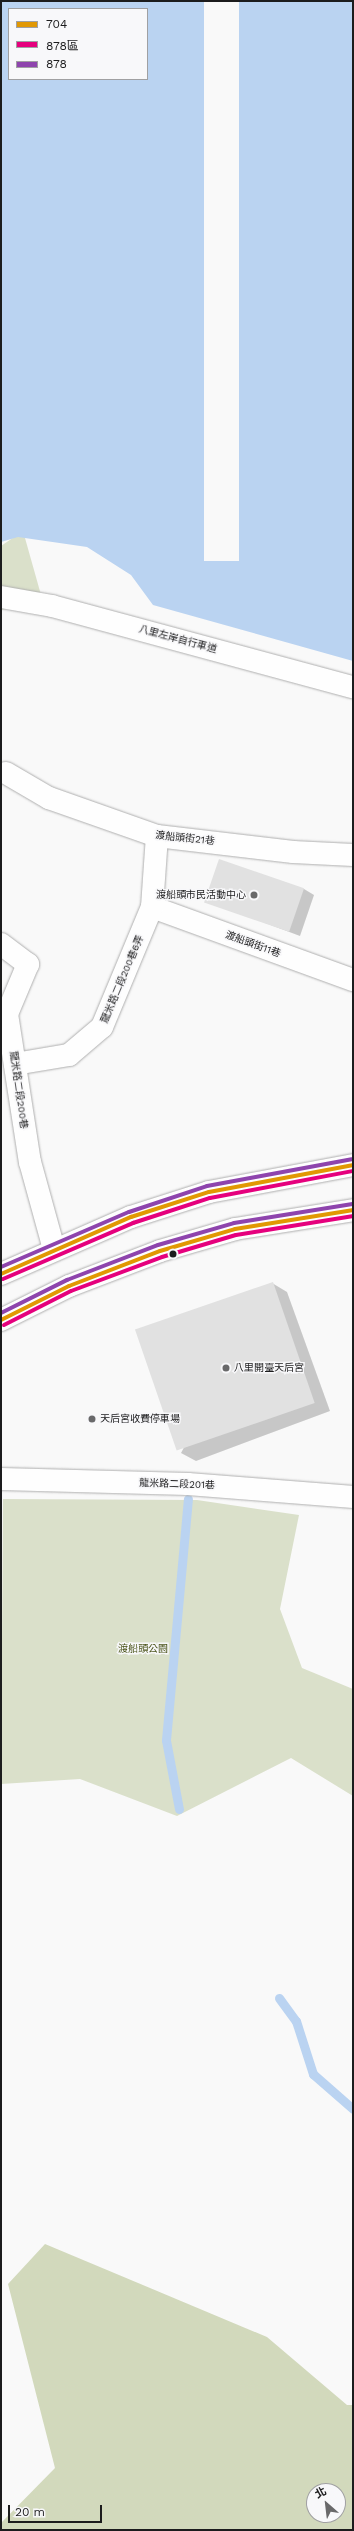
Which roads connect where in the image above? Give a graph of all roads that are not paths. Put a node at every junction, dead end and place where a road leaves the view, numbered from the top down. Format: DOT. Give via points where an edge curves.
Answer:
graph roads {
  1 [pos="1,597"];
  2 [pos="353,687"];
  3 [pos="6,773"];
  4 [pos="157,836"];
  5 [pos="353,855"];
  6 [pos="152,907"];
  7 [pos="1,944"];
  8 [pos="353,980"];
  9 [pos="15,1064"];
  10 [pos="353,1165"];
  11 [pos="353,1210"];
  12 [pos="54,1249"];
  13 [pos="1,1274"];
  14 [pos="1,1320"];
  15 [pos="1,1479"];
  16 [pos="353,1497"];
  1 -- 2 [label="street, 八里左岸自行車道" via="52,606"];
  3 -- 4 [label="street, 渡船頭街21巷" via="49,798"];
  4 -- 5 [label="street, 渡船頭街21巷" via="293,852"];
  4 -- 6 [label="street, 龍米路二段200巷6弄"];
  6 -- 8 [label="street, 渡船頭街11巷"];
  6 -- 9 [label="street, 龍米路二段200巷6弄" via="102,1027 69,1055"];
  7 -- 9 [label="street, 龍米路二段200巷" via="28,964 7,1014"];
  9 -- 12 [label="street, 龍米路二段200巷" via="30,1162"];
  10 -- 12 [label="street" via="209,1192 131,1217"];
  11 -- 14 [label="street" via="235,1230 160,1251 69,1286"];
  12 -- 13 [label="street"];
  15 -- 16 [label="street, 龍米路二段201巷" via="188,1484"];
}
